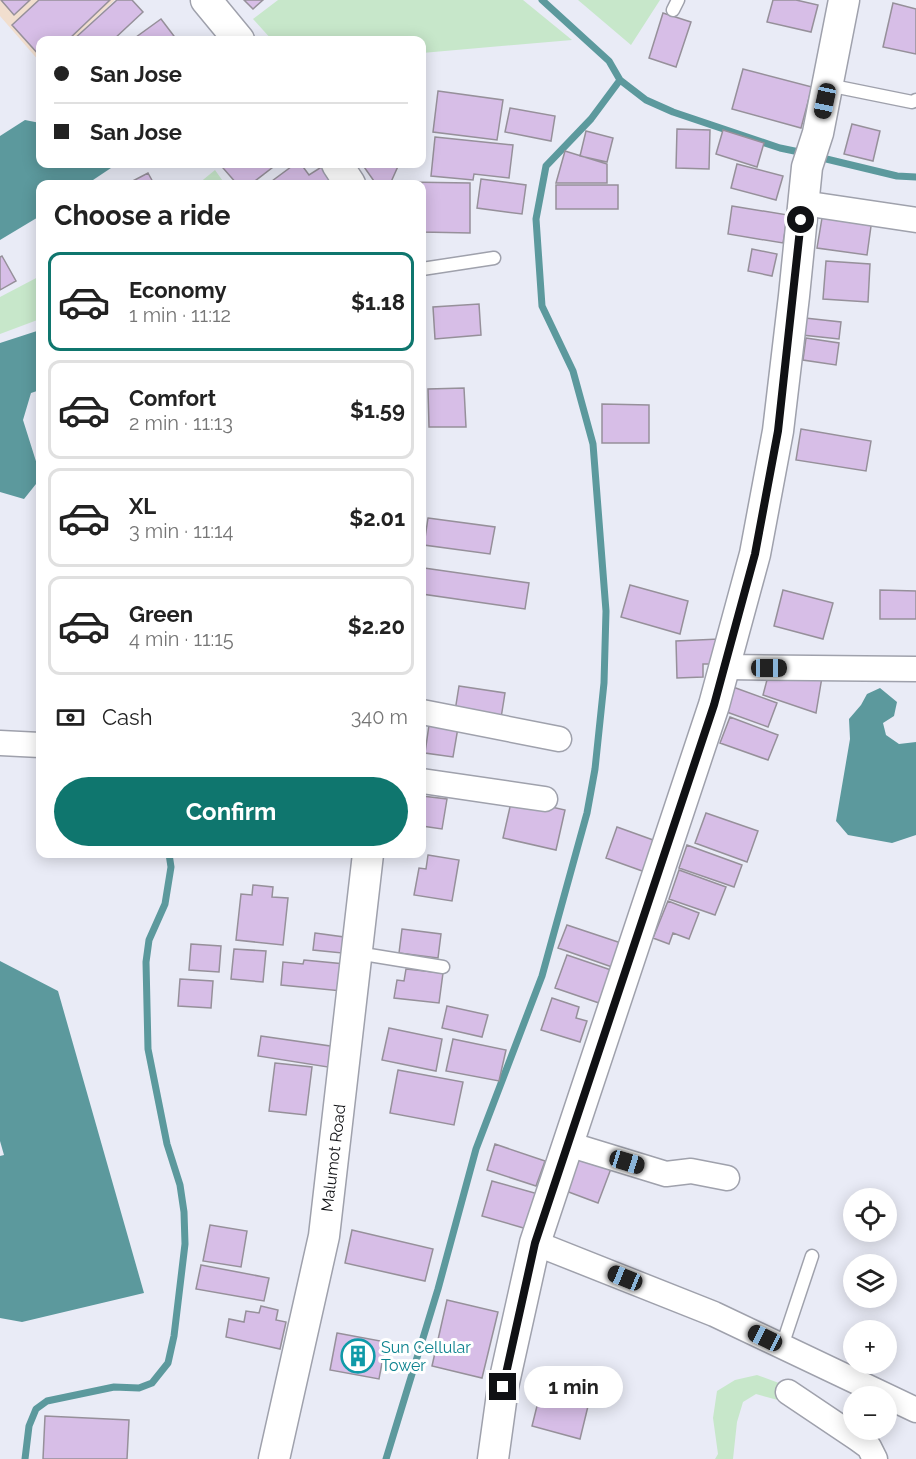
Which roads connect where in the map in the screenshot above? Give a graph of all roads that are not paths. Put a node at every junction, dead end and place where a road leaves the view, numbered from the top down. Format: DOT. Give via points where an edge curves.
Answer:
graph roads {
  1 [pos="206,0"];
  2 [pos="844,0"];
  3 [pos="236,36"];
  4 [pos="828,85"];
  5 [pos="916,100"];
  6 [pos="803,203"];
  7 [pos="916,220"];
  8 [pos="494,258"];
  9 [pos="426,268"];
  10 [pos="726,667"];
  11 [pos="916,669"];
  12 [pos="426,713"];
  13 [pos="559,739"];
  14 [pos="0,743"];
  15 [pos="36,745"];
  16 [pos="426,782"];
  17 [pos="545,799"];
  18 [pos="368,858"];
  19 [pos="356,953"];
  20 [pos="443,967"];
  21 [pos="568,1144"];
  22 [pos="727,1178"];
  23 [pos="535,1243"];
  24 [pos="812,1256"];
  25 [pos="782,1346"];
  26 [pos="788,1392"];
  27 [pos="916,1410"];
  28 [pos="274,1459"];
  29 [pos="493,1459"];
  30 [pos="875,1459"];
  1 -- 3 [label="street"];
  2 -- 4 [label="street"];
  4 -- 5 [label="lane"];
  4 -- 6 [label="street" via="807,167"];
  6 -- 7 [label="street"];
  6 -- 10 [label="street" via="776,441 755,554"];
  8 -- 9 [label="lane"];
  10 -- 11 [label="street"];
  10 -- 21 [label="street"];
  12 -- 13 [label="street"];
  14 -- 15 [label="street"];
  16 -- 17 [label="street"];
  18 -- 19 [label="street, Malumot Road"];
  19 -- 20 [label="lane"];
  19 -- 28 [label="street, Malumot Road" via="324,1236"];
  21 -- 22 [label="street" via="666,1174 691,1171"];
  21 -- 23 [label="street"];
  23 -- 25 [label="street" via="714,1314"];
  23 -- 29 [label="street" via="503,1387"];
  24 -- 25 [label="lane"];
  25 -- 27 [label="street"];
  26 -- 30 [label="street" via="869,1447"];
}
